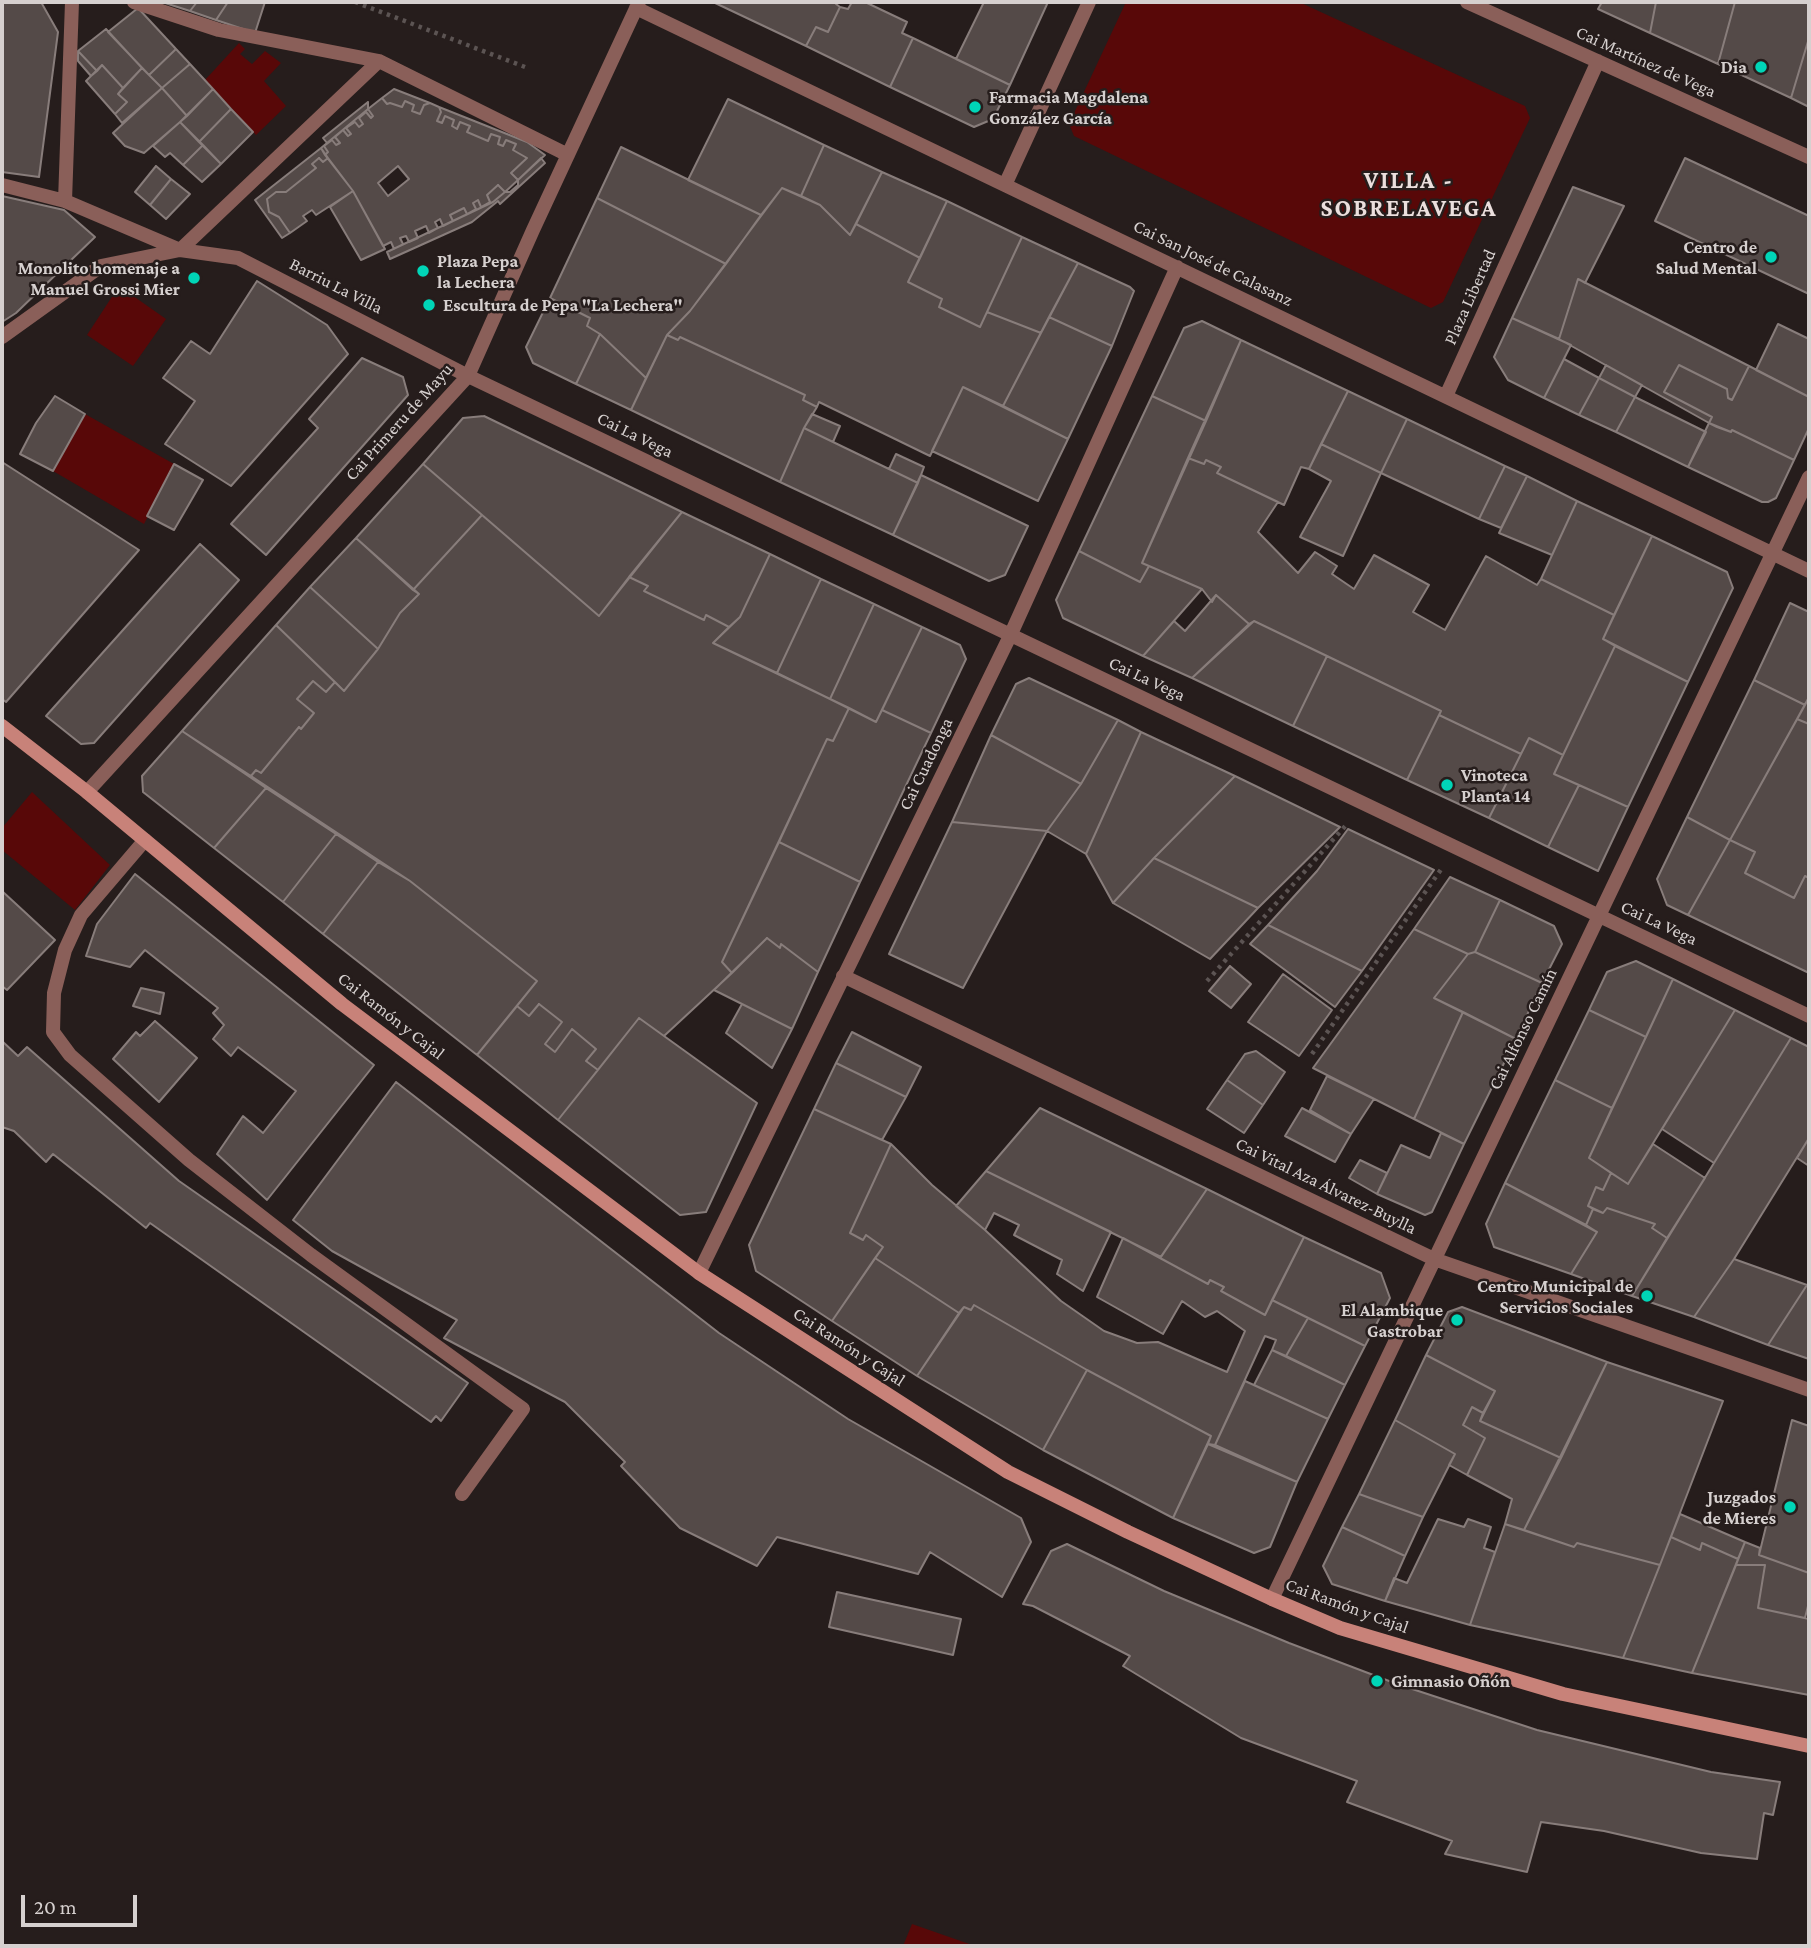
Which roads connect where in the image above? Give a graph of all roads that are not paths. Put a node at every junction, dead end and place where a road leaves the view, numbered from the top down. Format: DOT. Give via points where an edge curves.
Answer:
graph roads {
  1 [pos="72,2"];
  2 [pos="134,2"];
  3 [pos="1089,2"];
  4 [pos="1468,2"];
  5 [pos="638,5"];
  6 [pos="1490,6"];
  7 [pos="379,61"];
  8 [pos="1598,61"];
  9 [pos="568,155"];
  10 [pos="1809,157"];
  11 [pos="2,185"];
  12 [pos="1005,185"];
  13 [pos="65,201"];
  14 [pos="180,250"];
  15 [pos="1177,267"];
  16 [pos="2,337"];
  17 [pos="468,376"];
  18 [pos="1446,396"];
  19 [pos="1809,477"];
  20 [pos="1772,553"];
  21 [pos="1809,570"];
  22 [pos="1010,636"];
  23 [pos="2,726"];
  24 [pos="87,792"];
  25 [pos="145,840"];
  26 [pos="1599,915"];
  27 [pos="843,976"];
  28 [pos="1809,1016"];
  29 [pos="1434,1259"];
  30 [pos="699,1273"];
  31 [pos="1808,1390"];
  32 [pos="462,1494"];
  33 [pos="1272,1600"];
  34 [pos="1809,1746"];
  1 -- 13 [label="street"];
  2 -- 7 [label="street" via="219,30"];
  3 -- 12 [label="street"];
  4 -- 6 [label="street, Cai Martínez de Vega"];
  5 -- 9 [label="street, Cai Primeru de Mayu"];
  5 -- 12 [label="street, Cai San José de Calasanz"];
  6 -- 8 [label="street, Cai Martínez de Vega"];
  7 -- 9 [label="street"];
  7 -- 14 [label="street"];
  8 -- 10 [label="street, Cai Martínez de Vega"];
  8 -- 18 [label="street, Plaza Libertad"];
  9 -- 17 [label="street, Cai Primeru de Mayu"];
  11 -- 13 [label="street, Barriu La Villa"];
  12 -- 15 [label="street, Cai San José de Calasanz"];
  13 -- 14 [label="street, Barriu La Villa"];
  14 -- 16 [label="street, Barriu La Villa" via="101,266"];
  14 -- 17 [label="street, Barriu La Villa" via="238,258"];
  15 -- 18 [label="street, Cai San José de Calasanz"];
  15 -- 22 [label="street, Cai Cuadonga"];
  17 -- 22 [label="street, Cai La Vega"];
  17 -- 24 [label="street, Cai Primeru de Mayu"];
  18 -- 20 [label="street, Cai San José de Calasanz"];
  19 -- 20 [label="street, Cai Alfonso Camín"];
  20 -- 21 [label="street, Cai San José de Calasanz"];
  20 -- 26 [label="street, Cai Alfonso Camín"];
  22 -- 26 [label="street, Cai La Vega"];
  22 -- 27 [label="street, Cai Cuadonga"];
  23 -- 24 [label="street, Cai Ramón y Cajal"];
  24 -- 25 [label="street, Cai Ramón y Cajal"];
  25 -- 30 [label="street, Cai Ramón y Cajal" via="342,1004"];
  25 -- 32 [label="street" via="81,915 65,950 54,993 53,1032 70,1055 189,1160 523,1409"];
  26 -- 28 [label="street, Cai La Vega"];
  26 -- 29 [label="street, Cai Alfonso Camín"];
  27 -- 29 [label="street, Cai Vital Aza Álvarez-Buylla"];
  27 -- 30 [label="street, Cai Cuadonga"];
  29 -- 31 [label="street, Cai Vital Aza Álvarez-Buylla"];
  29 -- 33 [label="street, Cai Alfonso Camín"];
  30 -- 33 [label="street, Cai Ramón y Cajal" via="1008,1472"];
  33 -- 34 [label="street, Cai Ramón y Cajal" via="1340,1628 1563,1694"];
}
